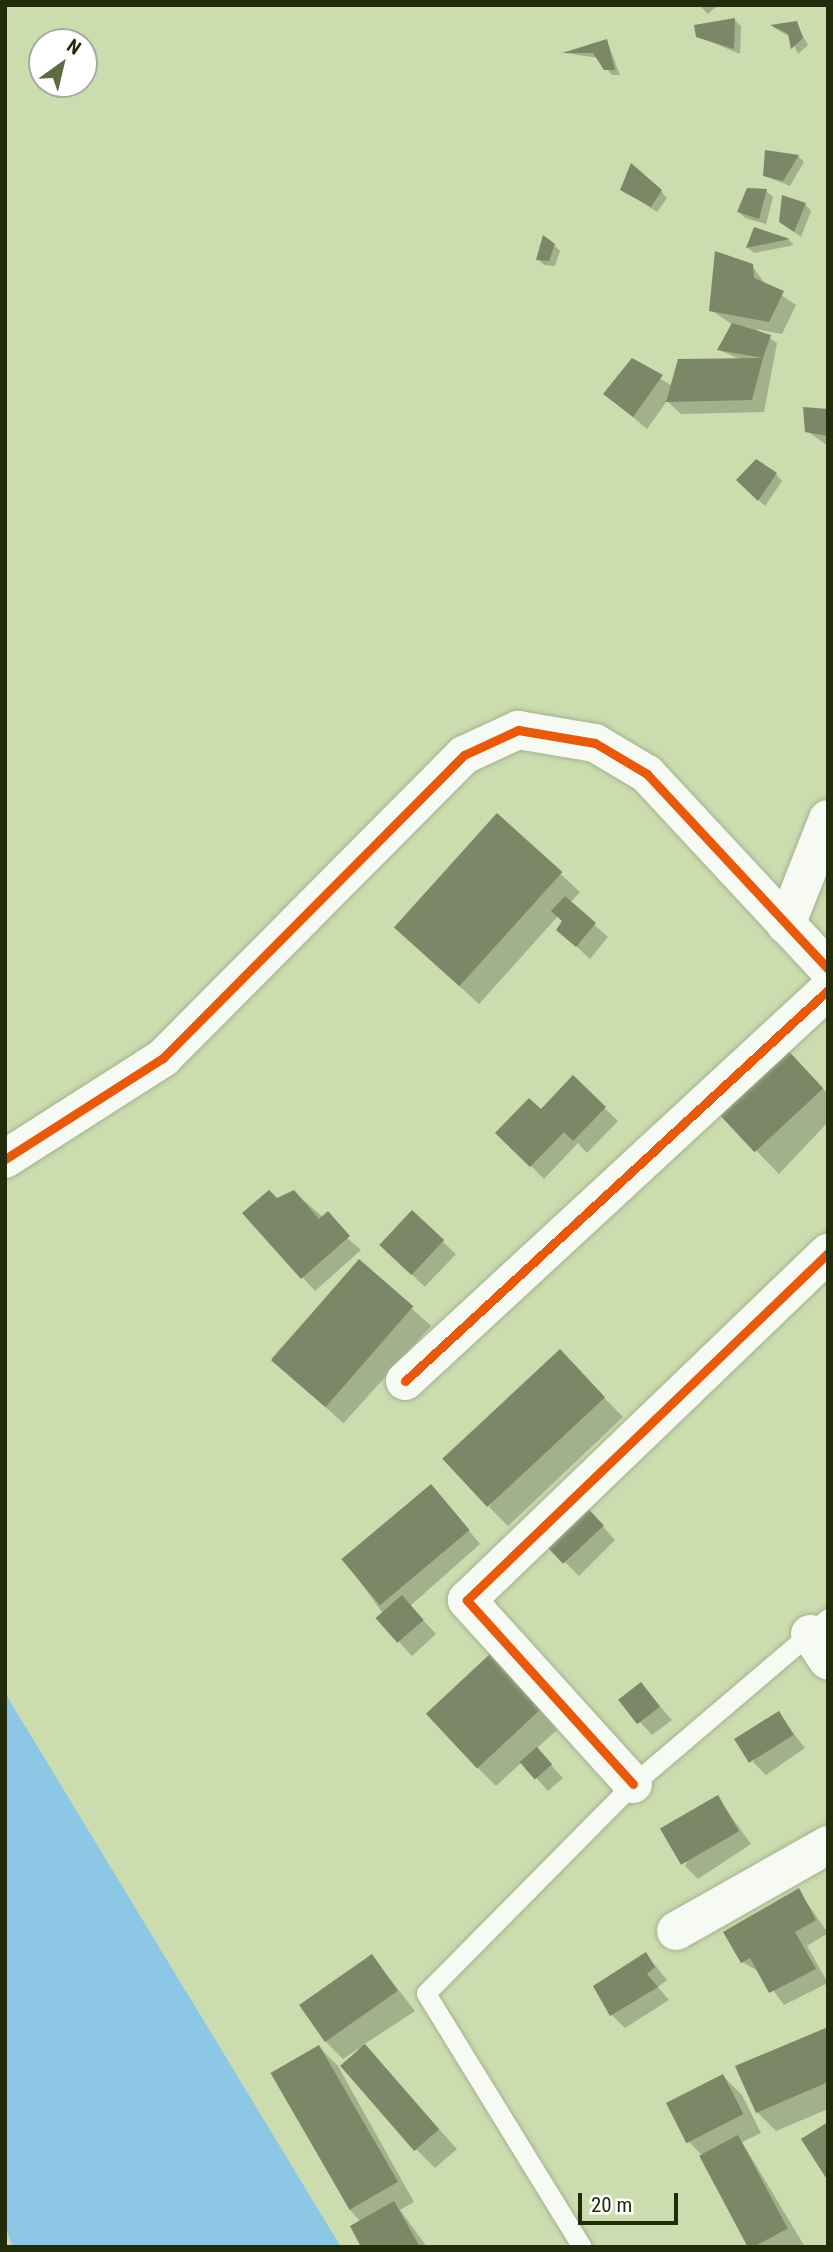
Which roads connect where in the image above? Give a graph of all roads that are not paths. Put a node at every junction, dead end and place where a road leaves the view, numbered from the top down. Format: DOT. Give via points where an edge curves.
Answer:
graph roads {
  1 [pos="828,819"];
  2 [pos="786,925"];
  3 [pos="828,969"];
  4 [pos="828,990"];
  5 [pos="5,1159"];
  6 [pos="828,1253"];
  7 [pos="404,1381"];
  8 [pos="822,1638"];
  9 [pos="634,1784"];
  10 [pos="828,1845"];
  11 [pos="676,1931"];
  12 [pos="582,2247"];
  1 -- 2 [label="street"];
  2 -- 3 [label="street"];
  2 -- 5 [label="street" via="646,774 595,743 518,730 464,755 163,1058"];
  4 -- 7 [label="street"];
  6 -- 9 [label="street" via="467,1600"];
  8 -- 9 [label="lane"];
  9 -- 12 [label="lane" via="426,1993"];
  10 -- 11 [label="street"];
}
